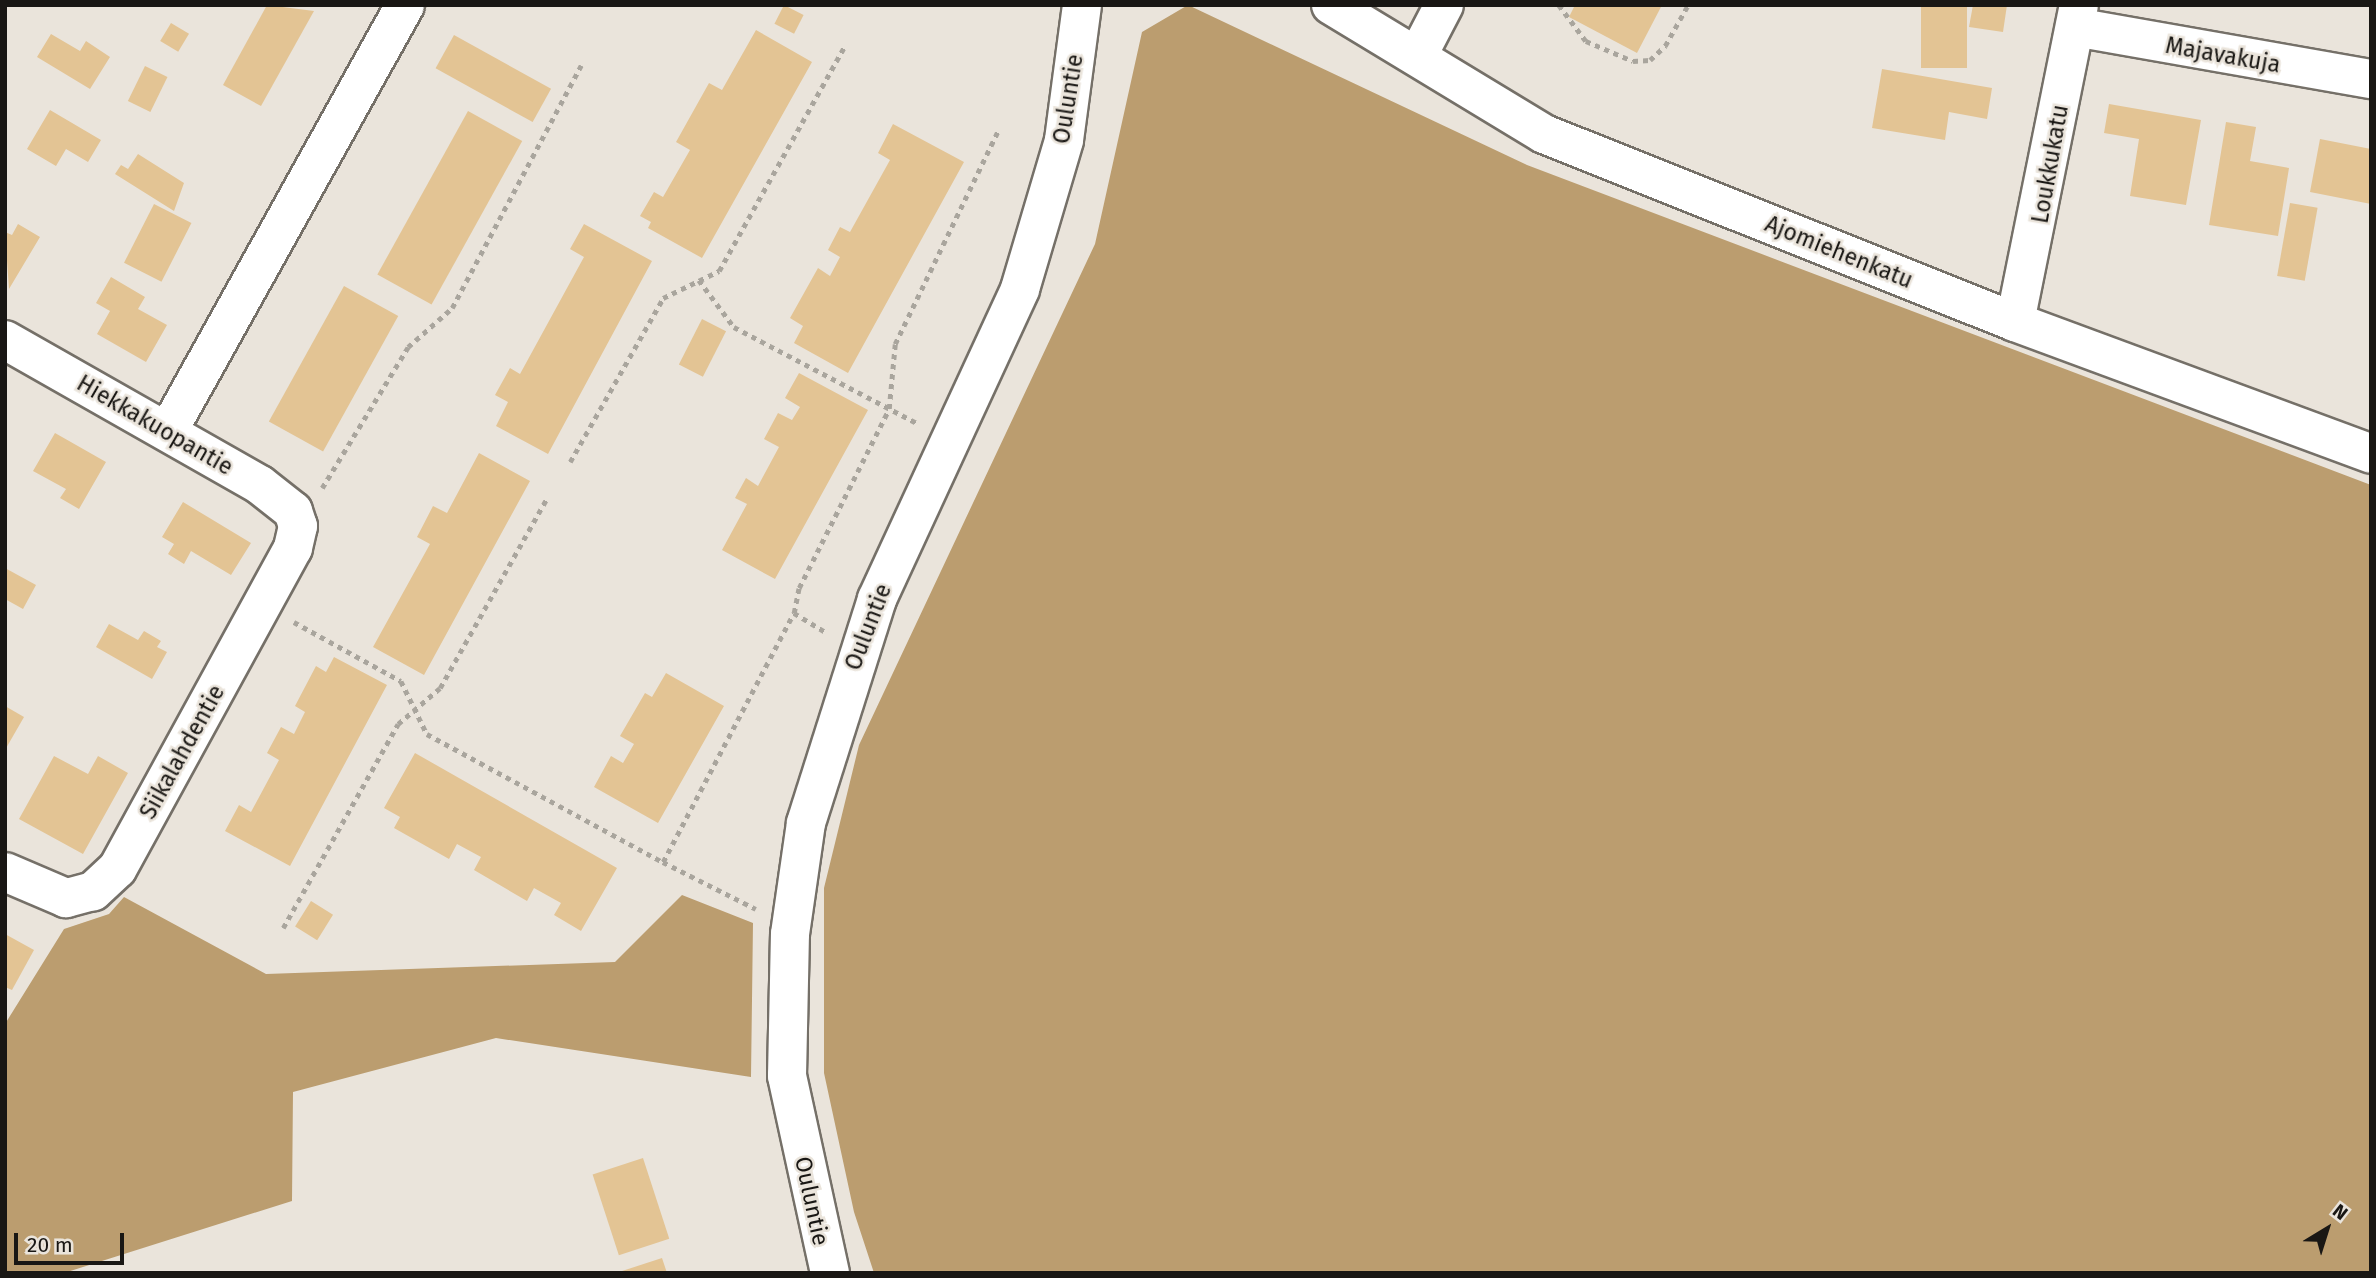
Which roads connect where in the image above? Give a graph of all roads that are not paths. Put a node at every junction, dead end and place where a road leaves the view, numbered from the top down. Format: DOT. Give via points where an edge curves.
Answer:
graph roads {
  1 [pos="405,5"];
  2 [pos="1082,5"];
  3 [pos="1331,5"];
  4 [pos="1444,5"];
  5 [pos="2077,16"];
  6 [pos="1418,55"];
  7 [pos="2371,79"];
  8 [pos="2015,322"];
  9 [pos="5,340"];
  10 [pos="168,431"];
  11 [pos="2371,454"];
  12 [pos="297,519"];
  13 [pos="5,872"];
  14 [pos="830,1273"];
  1 -- 10 [label="street"];
  2 -- 14 [label="street, Ouluntie" via="1064,140 1020,289 877,599 831,727 806,824 791,927 787,1076"];
  3 -- 6 [label="street, Ajomiehenkatu"];
  4 -- 6 [label="street"];
  5 -- 7 [label="street, Majavakuja"];
  5 -- 8 [label="street, Loukkukatu"];
  6 -- 8 [label="street, Ajomiehenkatu" via="1474,97 1544,134"];
  8 -- 11 [label="street, Ajomiehenkatu"];
  9 -- 10 [label="street, Hiekkakuopantie"];
  10 -- 12 [label="street, Hiekkakuopantie" via="260,485"];
  12 -- 13 [label="street, Siikalahdentie" via="293,548 105,884 66,898"];
}
